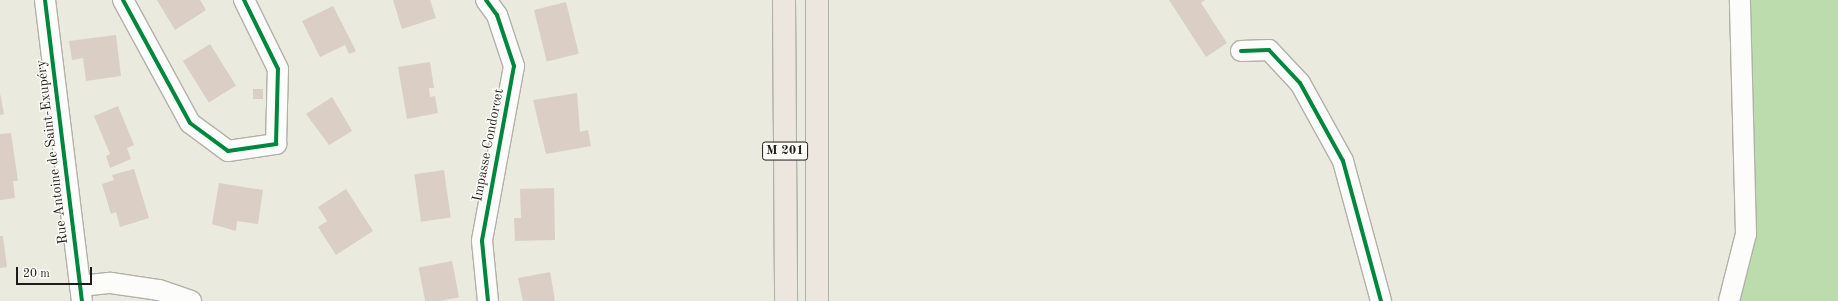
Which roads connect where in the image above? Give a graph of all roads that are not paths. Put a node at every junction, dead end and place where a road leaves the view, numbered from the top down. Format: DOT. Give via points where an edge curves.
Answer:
graph roads {
  1 [pos="45,0"];
  2 [pos="123,0"];
  3 [pos="244,0"];
  4 [pos="486,0"];
  5 [pos="784,0"];
  6 [pos="817,0"];
  7 [pos="1740,0"];
  8 [pos="1241,52"];
  9 [pos="81,293"];
  10 [pos="1725,299"];
  11 [pos="191,301"];
  12 [pos="488,301"];
  13 [pos="786,301"];
  14 [pos="817,301"];
  15 [pos="1381,301"];
  1 -- 9 [label="street, Rue Antoine de Saint-Exupéry"];
  2 -- 3 [label="street" via="190,123 228,151 276,144 278,69"];
  4 -- 12 [label="street, Impasse Condorcet" via="497,15 514,66 482,241"];
  5 -- 13 [label="highway, M 201"];
  6 -- 14 [label="highway, M 201"];
  7 -- 10 [label="street" via="1746,234"];
  8 -- 15 [label="street" via="1269,50 1300,83 1343,161"];
  9 -- 11 [label="street" via="117,284 159,290"];
}
